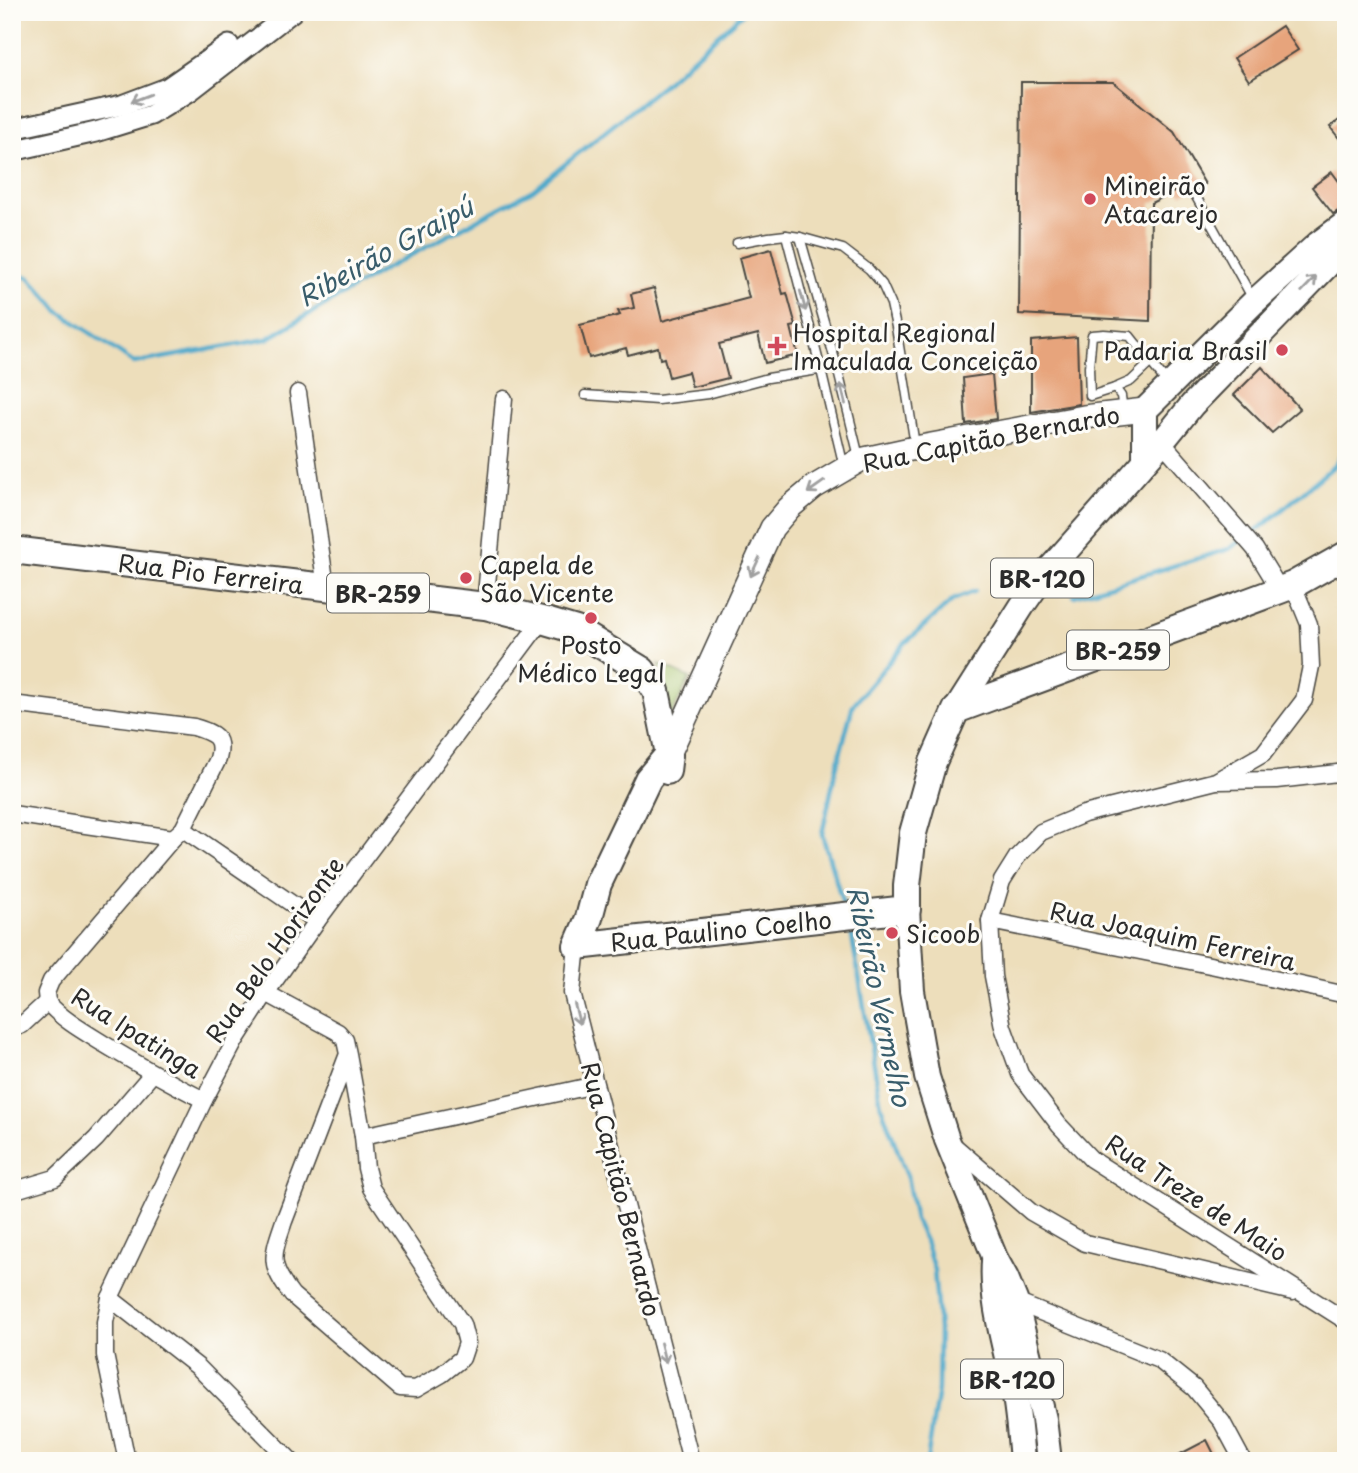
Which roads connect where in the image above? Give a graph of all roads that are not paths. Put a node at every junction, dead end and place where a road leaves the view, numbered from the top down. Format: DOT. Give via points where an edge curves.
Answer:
graph roads {
  1 [pos="271,12"];
  2 [pos="292,12"];
  3 [pos="12,129"];
  4 [pos="12,151"];
  5 [pos="1194,193"];
  6 [pos="1346,223"];
  7 [pos="786,235"];
  8 [pos="800,237"];
  9 [pos="737,243"];
  10 [pos="1346,246"];
  11 [pos="1254,302"];
  12 [pos="1271,323"];
  13 [pos="1150,363"];
  14 [pos="836,367"];
  15 [pos="821,370"];
  16 [pos="1168,385"];
  17 [pos="1115,388"];
  18 [pos="298,393"];
  19 [pos="585,395"];
  20 [pos="504,399"];
  21 [pos="1192,405"];
  22 [pos="1134,411"];
  23 [pos="915,448"];
  24 [pos="1154,451"];
  25 [pos="852,464"];
  26 [pos="12,550"];
  27 [pos="1346,555"];
  28 [pos="326,587"];
  29 [pos="1287,587"];
  30 [pos="485,606"];
  31 [pos="542,620"];
  32 [pos="12,704"];
  33 [pos="956,710"];
  34 [pos="669,754"];
  35 [pos="1346,772"];
  36 [pos="1216,780"];
  37 [pos="12,814"];
  38 [pos="178,833"];
  39 [pos="907,909"];
  40 [pos="317,921"];
  41 [pos="990,921"];
  42 [pos="577,946"];
  43 [pos="266,993"];
  44 [pos="1346,995"];
  45 [pos="47,1002"];
  46 [pos="12,1029"];
  47 [pos="348,1054"];
  48 [pos="152,1074"];
  49 [pos="595,1085"];
  50 [pos="204,1100"];
  51 [pos="363,1136"];
  52 [pos="947,1140"];
  53 [pos="12,1191"];
  54 [pos="1308,1295"];
  55 [pos="110,1298"];
  56 [pos="1005,1299"];
  57 [pos="1346,1321"];
  58 [pos="127,1461"];
  59 [pos="291,1461"];
  60 [pos="691,1461"];
  61 [pos="1022,1461"];
  62 [pos="1049,1461"];
  63 [pos="1242,1461"];
  1 -- 3 [label="street, one-way" via="167,88 122,105"];
  2 -- 4 [label="street" via="190,91 151,115"];
  5 -- 11 [label="lane"];
  6 -- 11 [label="main road"];
  7 -- 8 [label="lane"];
  7 -- 9 [label="lane"];
  7 -- 15 [label="lane, one-way"];
  8 -- 14 [label="lane"];
  8 -- 23 [label="lane" via="843,249 882,284 896,327"];
  12 -- 10 [label="main road, BR-120, one-way"];
  11 -- 12 [label="main road"];
  11 -- 16 [label="main road"];
  12 -- 21 [label="main road, BR-120"];
  13 -- 16 [label="lane"];
  13 -- 17 [label="lane" via="1131,381"];
  13 -- 17 [label="lane" via="1130,336 1092,335 1090,396"];
  14 -- 15 [label="lane"];
  25 -- 14 [label="lane, one-way"];
  15 -- 19 [label="lane" via="658,401"];
  15 -- 25 [label="lane"];
  16 -- 21 [label="main road" via="1183,390"];
  16 -- 22 [label="main road"];
  17 -- 22 [label="lane"];
  18 -- 28 [label="street"];
  20 -- 30 [label="street"];
  21 -- 24 [label="main road, BR-120"];
  22 -- 23 [label="main road, Rua Capitão Bernardo"];
  22 -- 24 [label="main road"];
  23 -- 25 [label="main road, Rua Capitão Bernardo"];
  24 -- 29 [label="street, Rua Treze de Maio" via="1237,528"];
  24 -- 33 [label="main road, BR-120" via="1041,579"];
  25 -- 34 [label="main road, Rua Capitão Bernardo, one-way" via="805,494 772,528"];
  26 -- 28 [label="highway, Rua Pio Ferreira / BR-259"];
  27 -- 29 [label="highway, BR-259"];
  28 -- 30 [label="highway, Rua Pio Ferreira / BR-259"];
  29 -- 33 [label="highway, BR-259"];
  29 -- 36 [label="street, Rua Treze de Maio" via="1309,624 1311,666 1304,699 1263,754"];
  30 -- 31 [label="highway, Rua Pio Ferreira / BR-259"];
  31 -- 34 [label="highway, Rua Pio Ferreira / BR-259" via="576,630 642,670 656,691"];
  31 -- 40 [label="street, Rua Belo Horizonte"];
  32 -- 38 [label="street" via="211,732 219,741 218,759"];
  33 -- 39 [label="highway, BR-120" via="933,762 913,833"];
  34 -- 42 [label="highway, Rua Capitão Bernardo" via="648,779 598,884"];
  35 -- 36 [label="street" via="1277,780"];
  36 -- 41 [label="street, Rua Treze de Maio" via="1084,814 1041,832 1002,881"];
  37 -- 38 [label="street"];
  38 -- 40 [label="street"];
  38 -- 45 [label="street" via="51,981"];
  39 -- 42 [label="highway, Rua Paulino Coelho"];
  39 -- 52 [label="main road, BR-120" via="912,991 928,1077"];
  40 -- 43 [label="street, Rua Belo Horizonte"];
  41 -- 44 [label="street, Rua Joaquim Ferreira"];
  41 -- 54 [label="street, Rua Treze de Maio" via="993,976 1003,1027 1020,1074 1059,1125 1091,1158"];
  42 -- 49 [label="street, Rua Capitão Bernardo, one-way" via="572,993"];
  43 -- 47 [label="street" via="338,1032"];
  43 -- 50 [label="street, Rua Belo Horizonte"];
  45 -- 46 [label="street"];
  45 -- 48 [label="street, Rua Ipatinga"];
  47 -- 51 [label="street"];
  47 -- 51 [label="street" via="275,1247 274,1263 292,1296 400,1388 416,1389 462,1358 467,1343 462,1324 372,1188"];
  48 -- 50 [label="street, Rua Ipatinga"];
  48 -- 53 [label="street" via="55,1178"];
  49 -- 51 [label="street"];
  49 -- 60 [label="street, Rua Capitão Bernardo, one-way"];
  50 -- 55 [label="street, Rua Belo Horizonte"];
  52 -- 54 [label="street" via="1031,1212 1085,1243"];
  52 -- 56 [label="main road, BR-120" via="995,1258 993,1279"];
  54 -- 57 [label="street, Rua Treze de Maio"];
  55 -- 58 [label="street, Rua Belo Horizonte" via="105,1354"];
  55 -- 59 [label="street" via="198,1367"];
  56 -- 61 [label="main road, BR-120"];
  56 -- 62 [label="main road" via="1041,1406"];
  56 -- 63 [label="street" via="1159,1360 1194,1388 1222,1422"];
}
